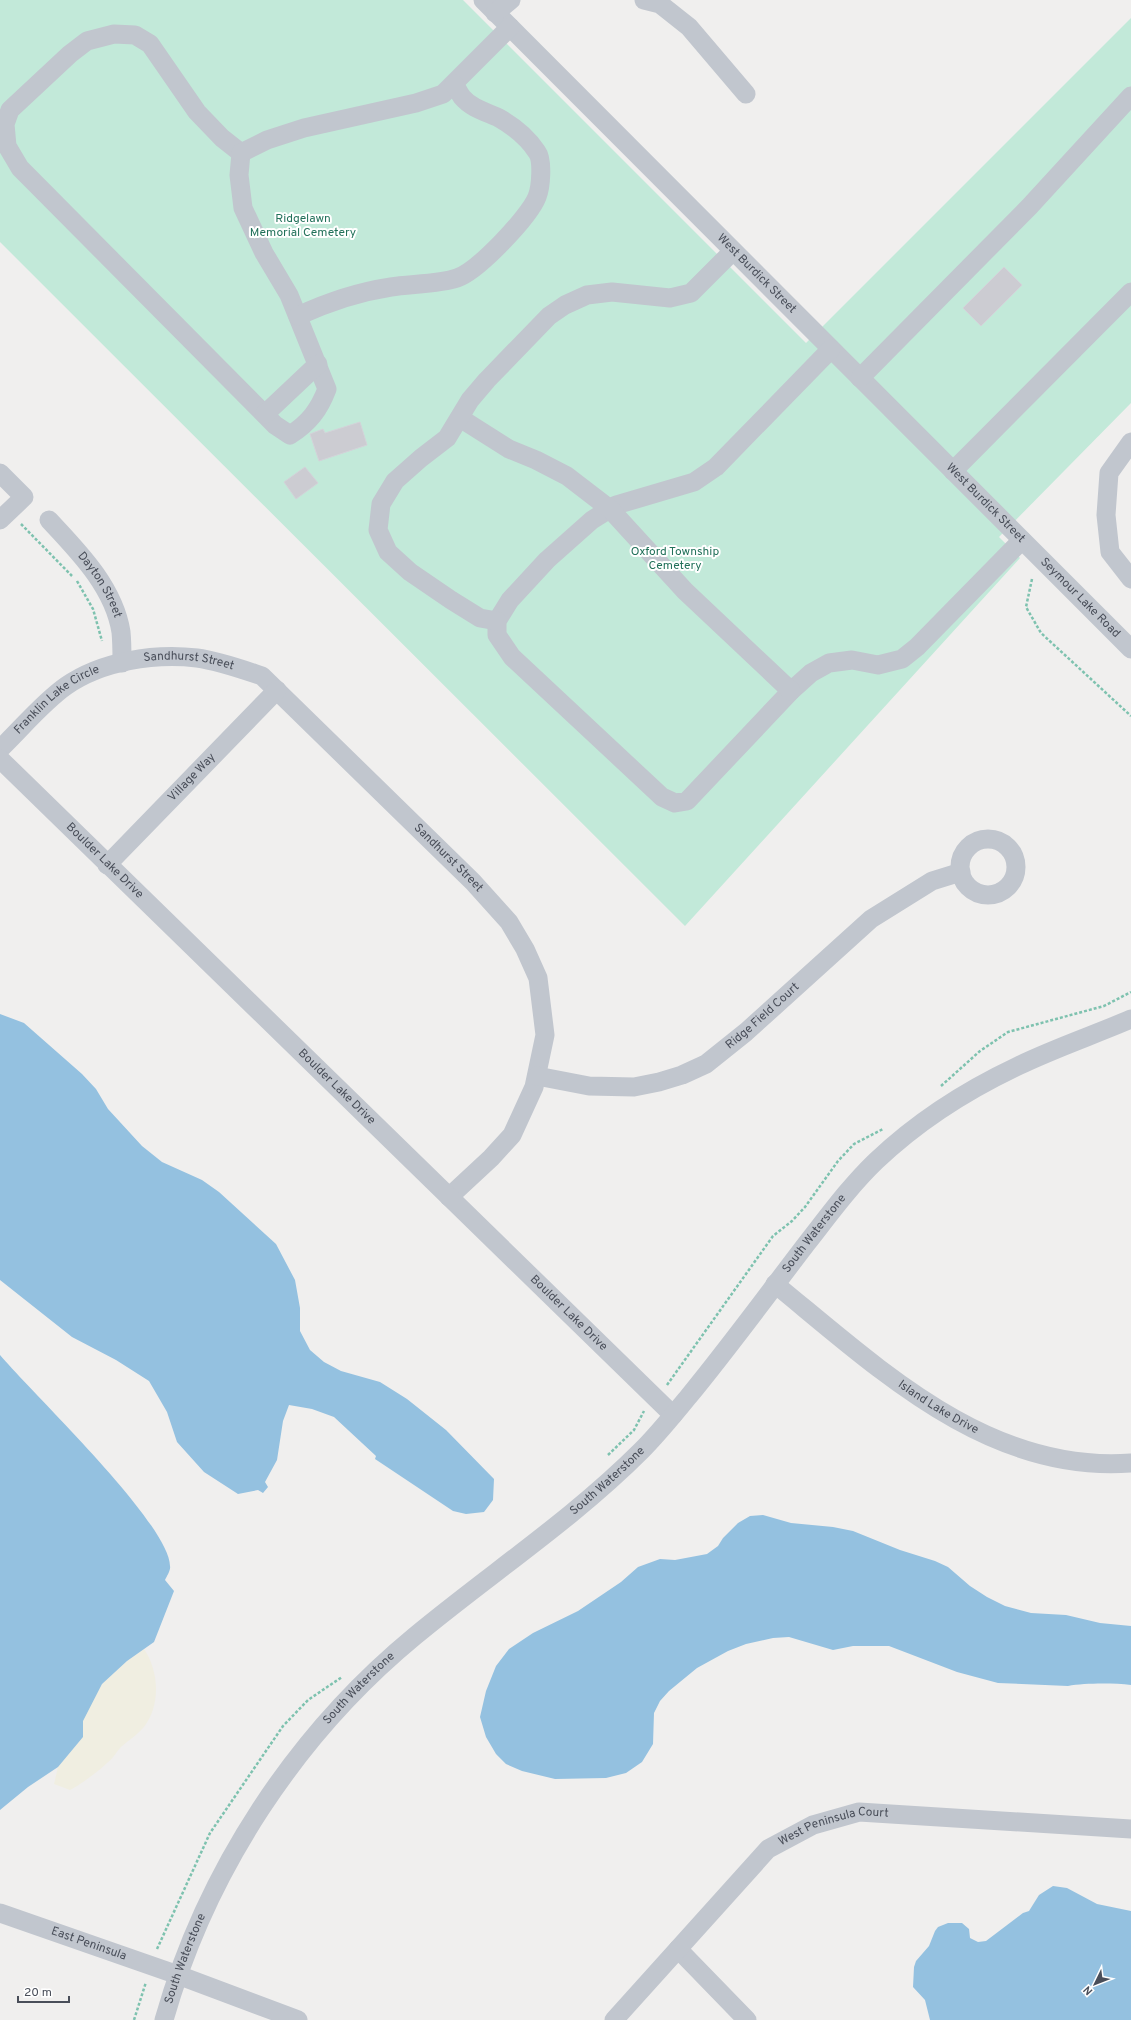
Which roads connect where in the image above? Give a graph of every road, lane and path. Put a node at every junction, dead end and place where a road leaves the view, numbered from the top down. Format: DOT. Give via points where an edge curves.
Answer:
graph roads {
  1 [pos="511,0"];
  2 [pos="644,0"];
  3 [pos="489,6"];
  4 [pos="510,27"];
  5 [pos="454,84"];
  6 [pos="746,94"];
  7 [pos="1131,96"];
  8 [pos="3,117"];
  9 [pos="241,152"];
  10 [pos="734,251"];
  11 [pos="1131,292"];
  12 [pos="298,316"];
  13 [pos="832,349"];
  14 [pos="318,364"];
  15 [pos="860,378"];
  16 [pos="265,414"];
  17 [pos="460,418"];
  18 [pos="1131,442"];
  19 [pos="953,471"];
  20 [pos="0,473"];
  21 [pos="610,509"];
  22 [pos="4,516"];
  23 [pos="49,520"];
  24 [pos="1026,543"];
  25 [pos="1131,579"];
  26 [pos="1032,580"];
  27 [pos="497,621"];
  28 [pos="1131,649"];
  29 [pos="115,665"];
  30 [pos="277,690"];
  31 [pos="791,691"];
  32 [pos="1131,716"];
  33 [pos="0,749"];
  34 [pos="0,759"];
  35 [pos="107,865"];
  36 [pos="961,872"];
  37 [pos="1131,992"];
  38 [pos="1131,1020"];
  39 [pos="537,1076"];
  40 [pos="939,1088"];
  41 [pos="890,1126"];
  42 [pos="449,1197"];
  43 [pos="775,1284"];
  44 [pos="656,1399"];
  45 [pos="673,1416"];
  46 [pos="604,1459"];
  47 [pos="1131,1462"];
  48 [pos="346,1674"];
  49 [pos="1131,1829"];
  50 [pos="0,1913"];
  51 [pos="678,1949"];
  52 [pos="151,1966"];
  53 [pos="178,1975"];
  54 [pos="134,2020"];
  55 [pos="164,2020"];
  56 [pos="298,2020"];
  57 [pos="614,2020"];
  58 [pos="747,2020"];
  1 -- 3 [label="street"];
  2 -- 6 [label="street" via="660,4 689,26"];
  3 -- 4 [label="street, West Burdick Street"];
  4 -- 5 [label="street"];
  4 -- 10 [label="street, West Burdick Street"];
  5 -- 9 [label="street" via="443,94 416,103 304,128"];
  5 -- 12 [label="street" via="463,98 475,108 500,119 523,135 538,153 541,170 537,196 524,218 474,268 457,278 359,293"];
  7 -- 15 [label="street" via="1030,206"];
  8 -- 9 [label="street" via="60,61 87,41 114,34 135,35 150,44 196,112 222,138"];
  8 -- 16 [label="street" via="7,146 20,168"];
  9 -- 12 [label="street" via="239,175 243,208 264,254 289,295"];
  10 -- 13 [label="street, West Burdick Street"];
  10 -- 17 [label="street" via="691,293 670,298 612,292 587,295 565,305 549,316 487,380 470,400"];
  11 -- 19 [label="street"];
  12 -- 14 [label="street"];
  13 -- 15 [label="street, West Burdick Street"];
  13 -- 21 [label="street" via="716,467 694,482"];
  14 -- 16 [label="street"];
  14 -- 16 [label="street" via="328,389 319,408 300,428 290,435"];
  15 -- 19 [label="street, West Burdick Street"];
  17 -- 21 [label="street" via="509,449 567,476"];
  17 -- 27 [label="street" via="447,438 395,481 381,504 378,530 388,552 410,572 480,618"];
  18 -- 25 [label="street" via="1109,473 1106,515 1110,552"];
  19 -- 24 [label="street, West Burdick Street"];
  20 -- 22 [label="street" via="24,497"];
  21 -- 27 [label="street" via="592,520 547,560 510,600"];
  21 -- 31 [label="street" via="685,591"];
  22 -- 29 [label="path" via="48,550 77,582 93,609 104,646"];
  23 -- 29 [label="street, Dayton Street" via="90,564 112,606 120,631"];
  24 -- 28 [label="street, Seymour Lake Road"];
  24 -- 31 [label="street" via="902,659 878,665 852,660 829,663 811,673"];
  26 -- 32 [label="path" via="1026,607 1041,632"];
  27 -- 31 [label="street" via="498,635 512,657 662,797 675,803 687,801"];
  29 -- 30 [label="street, Sandhurst Street" via="152,658 197,658 262,676"];
  29 -- 33 [label="street, Franklin Lake Circle" via="96,670 65,686"];
  30 -- 35 [label="street, Village Way"];
  30 -- 39 [label="street, Sandhurst Street" via="473,882 509,922 538,978 545,1035"];
  34 -- 35 [label="street, Boulder Lake Drive"];
  35 -- 42 [label="street, Boulder Lake Drive"];
  36 -- 39 [label="street, Ridge Field Court" via="932,881 871,919 746,1032 706,1064 682,1075 634,1087 589,1086"];
  37 -- 40 [label="path" via="1104,1006 1008,1032 980,1051"];
  38 -- 43 [label="street, South Waterstone" via="1018,1066 958,1098 910,1132 876,1162 837,1204"];
  39 -- 42 [label="street, Sandhurst Street" via="512,1135"];
  41 -- 44 [label="path" via="854,1144 838,1161 805,1207 773,1236"];
  42 -- 44 [label="street, Boulder Lake Drive"];
  43 -- 45 [label="street, South Waterstone"];
  43 -- 47 [label="street, Island Lake Drive" via="895,1381 934,1407 992,1439 1018,1449 1066,1460 1094,1463"];
  44 -- 45 [label="street, Boulder Lake Drive"];
  44 -- 46 [label="path" via="644,1409 634,1430"];
  45 -- 53 [label="street, South Waterstone" via="609,1483 569,1517 414,1636 340,1706 288,1770 244,1835 196,1930"];
  48 -- 52 [label="path" via="299,1707 269,1744 221,1814 210,1833"];
  49 -- 51 [label="street, West Peninsula Court" via="859,1812 812,1825 768,1849"];
  50 -- 52 [label="street, East Peninsula"];
  51 -- 57 [label="street, West Peninsula Court"];
  51 -- 58 [label="street"];
  52 -- 53 [label="street, East Peninsula"];
  52 -- 54 [label="path"];
  53 -- 55 [label="street, South Waterstone"];
  53 -- 56 [label="street"];
}
